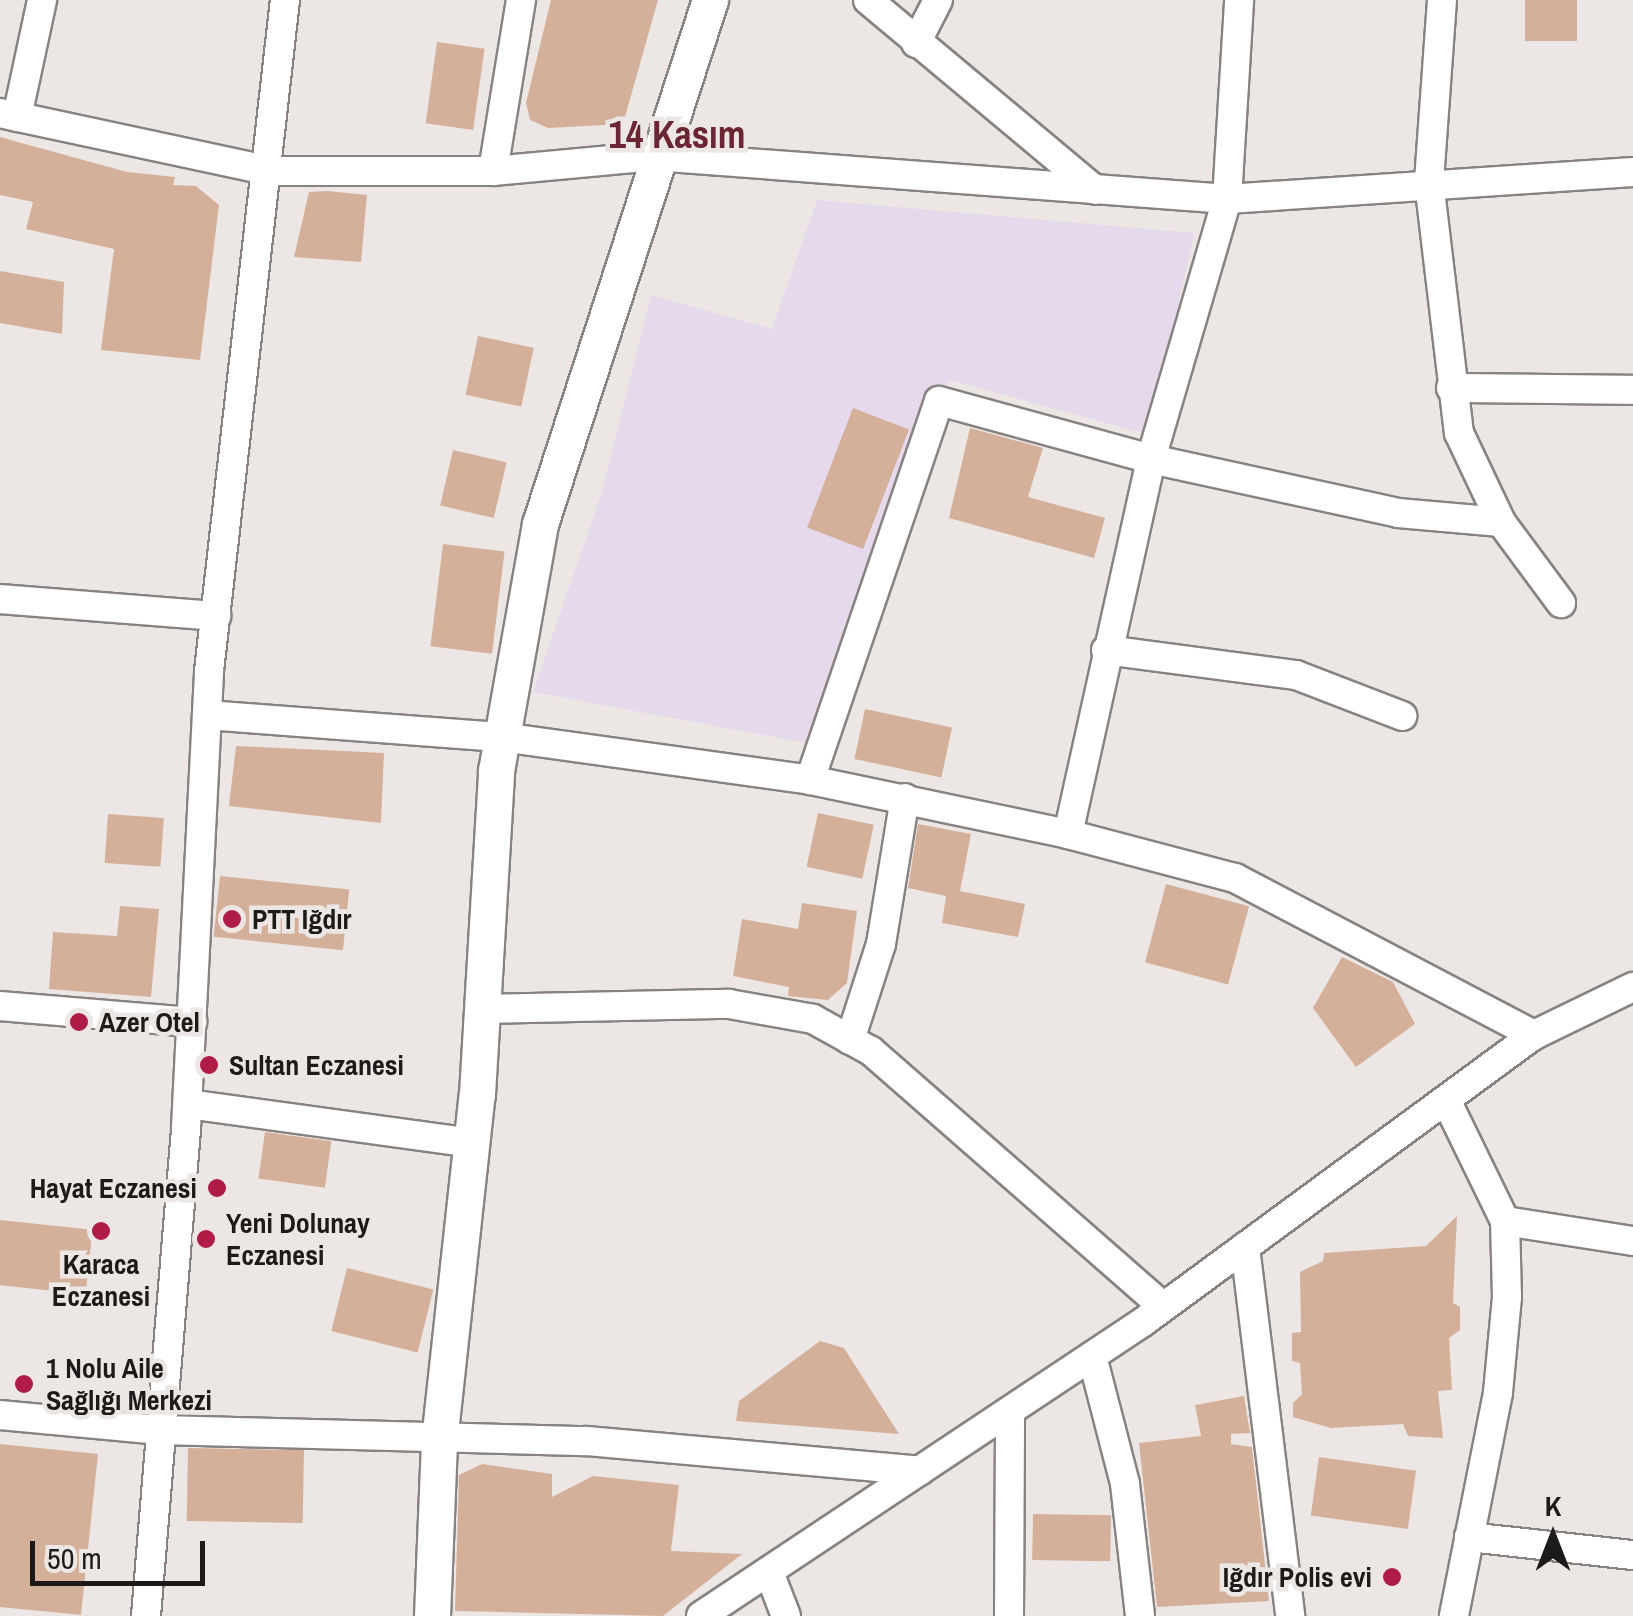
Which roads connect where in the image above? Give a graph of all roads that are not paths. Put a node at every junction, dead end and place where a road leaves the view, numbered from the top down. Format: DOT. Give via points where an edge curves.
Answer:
graph roads {
  1 [pos="42,0"];
  2 [pos="285,0"];
  3 [pos="520,0"];
  4 [pos="710,0"];
  5 [pos="868,0"];
  6 [pos="938,0"];
  7 [pos="1239,0"];
  8 [pos="1442,0"];
  9 [pos="916,43"];
  10 [pos="8,115"];
  11 [pos="654,156"];
  12 [pos="270,170"];
  13 [pos="493,171"];
  14 [pos="1633,172"];
  15 [pos="1429,182"];
  16 [pos="1095,190"];
  17 [pos="1227,199"];
  18 [pos="1451,388"];
  19 [pos="1633,390"];
  20 [pos="1151,459"];
  21 [pos="1501,522"];
  22 [pos="0,599"];
  23 [pos="1561,602"];
  24 [pos="216,616"];
  25 [pos="1106,650"];
  26 [pos="207,714"];
  27 [pos="1402,716"];
  28 [pos="502,738"];
  29 [pos="810,780"];
  30 [pos="905,798"];
  31 [pos="1068,834"];
  32 [pos="1633,987"];
  33 [pos="0,1006"];
  34 [pos="482,1008"];
  35 [pos="192,1022"];
  36 [pos="1534,1035"];
  37 [pos="850,1040"];
  38 [pos="1446,1100"];
  39 [pos="188,1104"];
  40 [pos="472,1143"];
  41 [pos="1506,1220"];
  42 [pos="1633,1241"];
  43 [pos="1245,1247"];
  44 [pos="1163,1307"];
  45 [pos="1092,1356"];
  46 [pos="1010,1411"];
  47 [pos="0,1415"];
  48 [pos="160,1430"];
  49 [pos="440,1441"];
  50 [pos="920,1471"];
  51 [pos="1470,1537"];
  52 [pos="1633,1555"];
  53 [pos="769,1572"];
  54 [pos="146,1616"];
  55 [pos="432,1616"];
  56 [pos="701,1616"];
  57 [pos="786,1616"];
  58 [pos="1009,1616"];
  59 [pos="1140,1616"];
  60 [pos="1290,1616"];
  61 [pos="1454,1616"];
  1 -- 10 [label="street"];
  2 -- 12 [label="street"];
  3 -- 13 [label="street"];
  4 -- 11 [label="main road"];
  5 -- 9 [label="street"];
  6 -- 9 [label="street"];
  7 -- 17 [label="street"];
  8 -- 15 [label="street"];
  9 -- 16 [label="street"];
  10 -- 12 [label="street"];
  11 -- 13 [label="street"];
  11 -- 16 [label="street"];
  11 -- 28 [label="main road" via="540,524"];
  12 -- 13 [label="street"];
  12 -- 24 [label="street"];
  14 -- 15 [label="street"];
  15 -- 17 [label="street"];
  15 -- 18 [label="street"];
  16 -- 17 [label="street"];
  17 -- 20 [label="street"];
  18 -- 19 [label="street"];
  18 -- 21 [label="street" via="1459,433"];
  20 -- 21 [label="street" via="1398,514"];
  20 -- 25 [label="street"];
  20 -- 29 [label="street" via="939,401"];
  21 -- 23 [label="street"];
  22 -- 24 [label="street"];
  24 -- 26 [label="street"];
  25 -- 27 [label="street" via="1296,676"];
  25 -- 31 [label="street"];
  26 -- 28 [label="street"];
  26 -- 35 [label="street"];
  28 -- 29 [label="street"];
  28 -- 34 [label="main road"];
  29 -- 30 [label="street"];
  30 -- 31 [label="street"];
  30 -- 37 [label="street" via="881,944"];
  31 -- 36 [label="street" via="1235,878"];
  32 -- 36 [label="street"];
  33 -- 35 [label="street"];
  34 -- 37 [label="street" via="729,1004 813,1019"];
  34 -- 40 [label="main road"];
  35 -- 39 [label="street"];
  36 -- 38 [label="street"];
  37 -- 44 [label="street"];
  38 -- 41 [label="street"];
  38 -- 43 [label="street"];
  39 -- 40 [label="street"];
  39 -- 48 [label="street"];
  40 -- 49 [label="main road"];
  41 -- 42 [label="street"];
  41 -- 51 [label="street" via="1498,1392"];
  43 -- 44 [label="street"];
  43 -- 60 [label="street"];
  44 -- 45 [label="street"];
  45 -- 46 [label="street"];
  45 -- 59 [label="street" via="1126,1484"];
  46 -- 50 [label="street"];
  46 -- 58 [label="street"];
  47 -- 48 [label="street"];
  48 -- 49 [label="street"];
  48 -- 54 [label="street"];
  49 -- 50 [label="street" via="587,1441"];
  49 -- 55 [label="main road"];
  50 -- 53 [label="street"];
  51 -- 52 [label="street"];
  51 -- 61 [label="street"];
  53 -- 56 [label="street"];
  53 -- 57 [label="street"];
}
